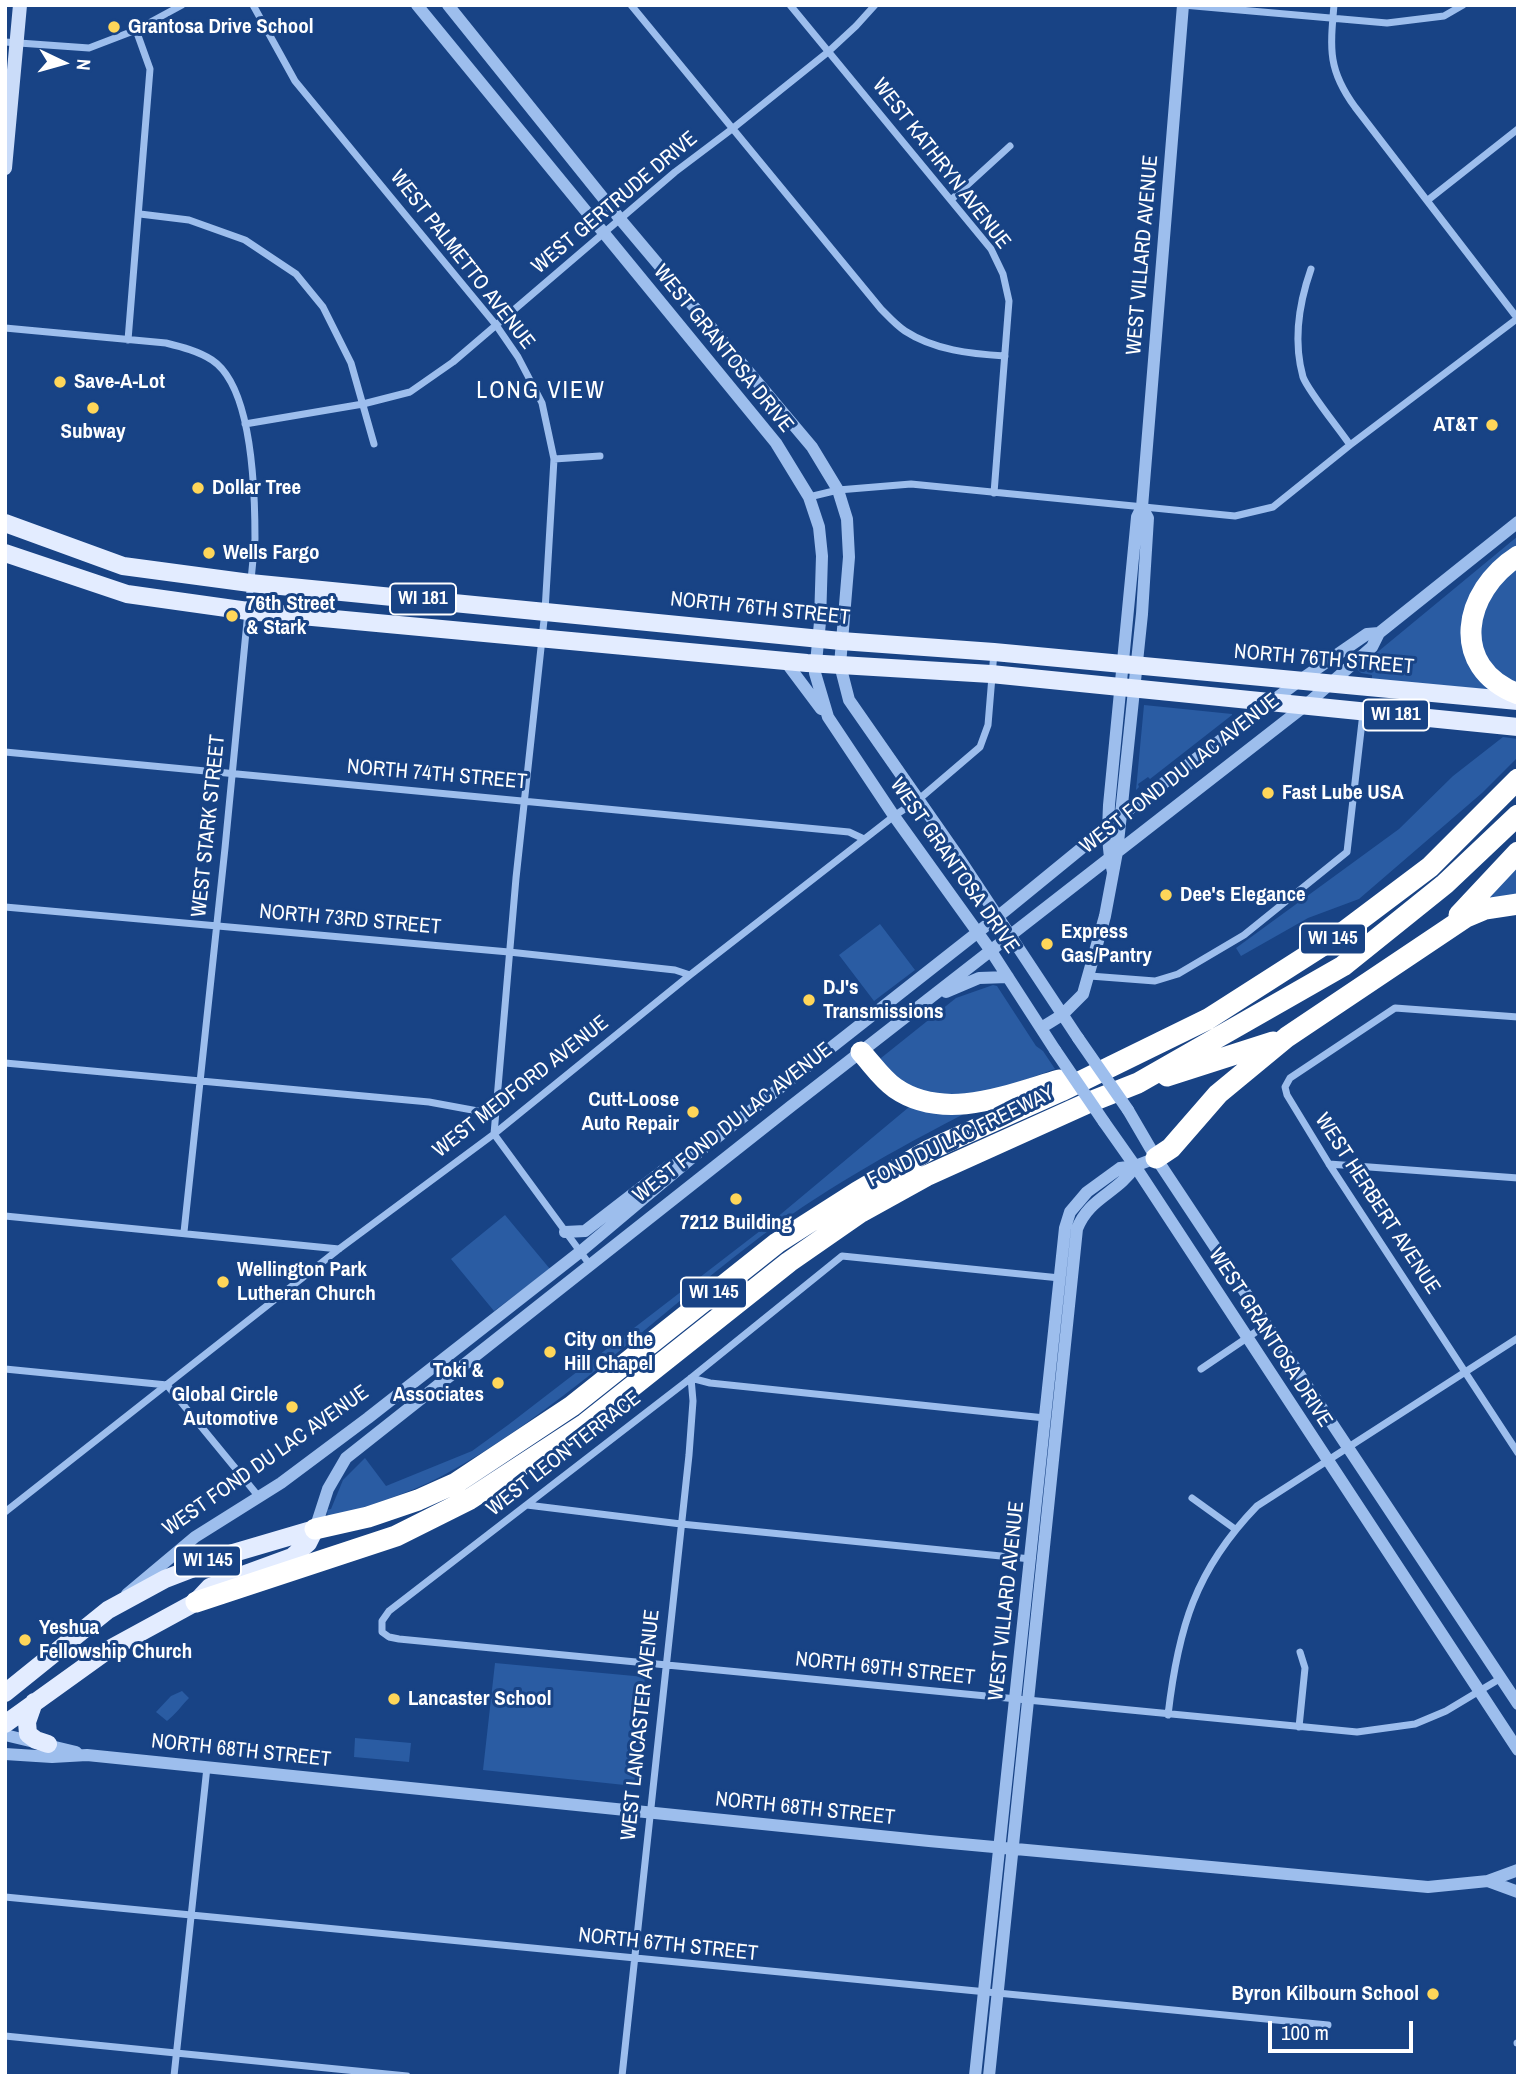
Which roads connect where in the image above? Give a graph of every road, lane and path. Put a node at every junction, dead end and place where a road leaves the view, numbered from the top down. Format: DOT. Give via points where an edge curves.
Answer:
graph roads {
  1 [pos="20,5"];
  2 [pos="183,5"];
  3 [pos="253,5"];
  4 [pos="416,5"];
  5 [pos="448,5"];
  6 [pos="631,5"];
  7 [pos="790,5"];
  8 [pos="875,5"];
  9 [pos="1183,5"];
  10 [pos="1334,5"];
  11 [pos="1463,5"];
  12 [pos="1333,19"];
  13 [pos="136,30"];
  14 [pos="11,43"];
  15 [pos="828,51"];
  16 [pos="490,58"];
  17 [pos="472,74"];
  18 [pos="732,129"];
  19 [pos="1518,129"];
  20 [pos="1010,146"];
  21 [pos="5,168"];
  22 [pos="952,199"];
  23 [pos="1428,201"];
  24 [pos="139,214"];
  25 [pos="620,219"];
  26 [pos="604,235"];
  27 [pos="1311,269"];
  28 [pos="1518,318"];
  29 [pos="496,325"];
  30 [pos="5,328"];
  31 [pos="128,340"];
  32 [pos="1005,356"];
  33 [pos="363,404"];
  34 [pos="245,424"];
  35 [pos="374,444"];
  36 [pos="1350,445"];
  37 [pos="600,456"];
  38 [pos="554,459"];
  39 [pos="838,490"];
  40 [pos="994,493"];
  41 [pos="808,497"];
  42 [pos="1142,507"];
  43 [pos="1518,522"];
  44 [pos="5,523"];
  45 [pos="5,552"];
  46 [pos="1518,556"];
  47 [pos="5,562"];
  48 [pos="32,562"];
  49 [pos="250,583"];
  50 [pos="248,611"];
  51 [pos="545,611"];
  52 [pos="1379,633"];
  53 [pos="541,636"];
  54 [pos="819,638"];
  55 [pos="841,641"];
  56 [pos="994,652"];
  57 [pos="785,661"];
  58 [pos="817,664"];
  59 [pos="840,665"];
  60 [pos="1130,665"];
  61 [pos="991,674"];
  62 [pos="1299,681"];
  63 [pos="1329,684"];
  64 [pos="1127,688"];
  65 [pos="1518,694"];
  66 [pos="1518,701"];
  67 [pos="1273,702"];
  68 [pos="1306,705"];
  69 [pos="1363,712"];
  70 [pos="828,718"];
  71 [pos="864,725"];
  72 [pos="1518,727"];
  73 [pos="843,741"];
  74 [pos="5,752"];
  75 [pos="233,774"];
  76 [pos="1518,779"];
  77 [pos="525,800"];
  78 [pos="918,800"];
  79 [pos="1518,815"];
  80 [pos="894,816"];
  81 [pos="1121,816"];
  82 [pos="1108,827"];
  83 [pos="863,839"];
  84 [pos="1518,852"];
  85 [pos="1113,861"];
  86 [pos="1518,904"];
  87 [pos="5,907"];
  88 [pos="997,917"];
  89 [pos="215,926"];
  90 [pos="976,932"];
  91 [pos="1436,935"];
  92 [pos="1010,936"];
  93 [pos="991,951"];
  94 [pos="509,952"];
  95 [pos="690,975"];
  96 [pos="1090,976"];
  97 [pos="1008,977"];
  98 [pos="920,1005"];
  99 [pos="1062,1015"];
  100 [pos="1518,1017"];
  101 [pos="1041,1028"];
  102 [pos="1287,1037"];
  103 [pos="835,1044"];
  104 [pos="861,1052"];
  105 [pos="1121,1062"];
  106 [pos="5,1063"];
  107 [pos="200,1082"];
  108 [pos="1138,1083"];
  109 [pos="494,1114"];
  110 [pos="494,1134"];
  111 [pos="1156,1158"];
  112 [pos="684,1164"];
  113 [pos="1329,1164"];
  114 [pos="1135,1166"];
  115 [pos="1518,1178"];
  116 [pos="5,1216"];
  117 [pos="184,1232"];
  118 [pos="565,1232"];
  119 [pos="338,1249"];
  120 [pos="580,1252"];
  121 [pos="590,1265"];
  122 [pos="1065,1278"];
  123 [pos="1266,1325"];
  124 [pos="1247,1338"];
  125 [pos="1518,1338"];
  126 [pos="5,1369"];
  127 [pos="1201,1369"];
  128 [pos="1464,1373"];
  129 [pos="691,1378"];
  130 [pos="167,1385"];
  131 [pos="1051,1419"];
  132 [pos="1348,1448"];
  133 [pos="1518,1453"];
  134 [pos="1328,1461"];
  135 [pos="260,1498"];
  136 [pos="1192,1498"];
  137 [pos="527,1505"];
  138 [pos="5,1512"];
  139 [pos="681,1524"];
  140 [pos="316,1529"];
  141 [pos="1235,1529"];
  142 [pos="1035,1560"];
  143 [pos="196,1602"];
  144 [pos="108,1610"];
  145 [pos="382,1632"];
  146 [pos="1300,1652"];
  147 [pos="665,1665"];
  148 [pos="1501,1678"];
  149 [pos="1479,1692"];
  150 [pos="5,1693"];
  151 [pos="1021,1700"];
  152 [pos="34,1702"];
  153 [pos="1518,1704"];
  154 [pos="1168,1714"];
  155 [pos="5,1724"];
  156 [pos="1299,1727"];
  157 [pos="5,1735"];
  158 [pos="48,1744"];
  159 [pos="1518,1751"];
  160 [pos="5,1754"];
  161 [pos="87,1755"];
  162 [pos="207,1766"];
  163 [pos="650,1812"];
  164 [pos="1005,1848"];
  165 [pos="1518,1870"];
  166 [pos="1489,1881"];
  167 [pos="1518,1892"];
  168 [pos="5,1897"];
  169 [pos="191,1914"];
  170 [pos="635,1959"];
  171 [pos="991,1994"];
  172 [pos="1328,2025"];
  173 [pos="5,2036"];
  174 [pos="177,2052"];
  175 [pos="174,2076"];
  176 [pos="407,2076"];
  177 [pos="622,2076"];
  178 [pos="975,2076"];
  179 [pos="989,2076"];
  1 -- 14 [label="main road"];
  2 -- 13 [label="street"];
  3 -- 29 [label="street, WEST PALMETTO AVENUE" via="295,81"];
  4 -- 17 [label="street, WEST GRANTOSA DRIVE"];
  5 -- 16 [label="street, WEST GRANTOSA DRIVE"];
  6 -- 18 [label="street"];
  7 -- 15 [label="street, WEST KATHRYN AVENUE"];
  8 -- 15 [label="street, WEST GERTRUDE DRIVE"];
  9 -- 12 [label="street"];
  9 -- 42 [label="street, WEST VILLARD AVENUE"];
  10 -- 12 [label="street"];
  11 -- 12 [label="street" via="1444,16 1416,21"];
  12 -- 23 [label="street" via="1333,68 1339,83"];
  13 -- 14 [label="street" via="89,48"];
  13 -- 24 [label="street" via="150,69"];
  14 -- 21 [label="main road"];
  15 -- 18 [label="street, WEST GERTRUDE DRIVE"];
  15 -- 22 [label="street, WEST KATHRYN AVENUE"];
  16 -- 17 [label="street"];
  16 -- 25 [label="street, WEST GRANTOSA DRIVE"];
  17 -- 26 [label="street, WEST GRANTOSA DRIVE"];
  18 -- 25 [label="street, WEST GERTRUDE DRIVE"];
  18 -- 32 [label="street" via="881,309 905,331 933,345"];
  19 -- 23 [label="street"];
  20 -- 22 [label="street"];
  22 -- 32 [label="street, WEST KATHRYN AVENUE" via="991,248 1003,274 1009,301"];
  23 -- 28 [label="street"];
  24 -- 31 [label="street"];
  24 -- 33 [label="street" via="189,220 245,240 296,274 323,307 351,362"];
  25 -- 26 [label="street, WEST GERTRUDE DRIVE"];
  25 -- 39 [label="street, WEST GRANTOSA DRIVE" via="812,447"];
  26 -- 29 [label="street, WEST GERTRUDE DRIVE"];
  26 -- 41 [label="street, WEST GRANTOSA DRIVE" via="776,443"];
  27 -- 36 [label="street" via="1297,338 1304,379"];
  28 -- 36 [label="street"];
  29 -- 33 [label="street, WEST GERTRUDE DRIVE" via="410,391"];
  29 -- 38 [label="street, WEST PALMETTO AVENUE" via="542,402"];
  30 -- 31 [label="street, WEST STARK STREET"];
  31 -- 34 [label="street, WEST STARK STREET" via="166,343 213,360 238,395"];
  32 -- 40 [label="street, WEST KATHRYN AVENUE"];
  33 -- 34 [label="street, WEST GERTRUDE DRIVE"];
  33 -- 35 [label="street"];
  34 -- 49 [label="street, WEST STARK STREET" via="255,507"];
  36 -- 42 [label="street" via="1273,507 1235,516"];
  37 -- 38 [label="street"];
  38 -- 51 [label="street, WEST PALMETTO AVENUE"];
  39 -- 40 [label="street" via="911,484"];
  39 -- 41 [label="street"];
  39 -- 55 [label="street, WEST GRANTOSA DRIVE" via="847,519 849,556"];
  40 -- 42 [label="street"];
  41 -- 54 [label="street, WEST GRANTOSA DRIVE" via="822,556"];
  42 -- 60 [label="street, WEST VILLARD AVENUE" via="1148,518"];
  43 -- 52 [label="street, WEST FOND DU LAC AVENUE"];
  44 -- 49 [label="main road, NORTH 76TH STREET / WI 181" via="123,566"];
  45 -- 48 [label="main road, WI 181"];
  46 -- 65 [label="highway" via="1482,591 1471,620 1471,635 1480,665 1493,681"];
  47 -- 48 [label="main road"];
  48 -- 50 [label="main road, WI 181" via="127,594"];
  49 -- 50 [label="street, WEST STARK STREET"];
  49 -- 51 [label="main road, NORTH 76TH STREET / WI 181"];
  50 -- 53 [label="main road, WI 181"];
  50 -- 75 [label="street, WEST STARK STREET"];
  51 -- 53 [label="street, WEST PALMETTO AVENUE"];
  51 -- 54 [label="main road, NORTH 76TH STREET / WI 181"];
  52 -- 62 [label="street, WEST FOND DU LAC AVENUE" via="1367,634"];
  52 -- 63 [label="street, WEST FOND DU LAC AVENUE" via="1372,647"];
  53 -- 57 [label="main road, WI 181"];
  53 -- 77 [label="street, WEST PALMETTO AVENUE"];
  54 -- 55 [label="main road, NORTH 76TH STREET / WI 181"];
  54 -- 58 [label="street, WEST GRANTOSA DRIVE"];
  55 -- 56 [label="main road, NORTH 76TH STREET / WI 181"];
  55 -- 59 [label="street, WEST GRANTOSA DRIVE"];
  56 -- 60 [label="main road, NORTH 76TH STREET / WI 181"];
  56 -- 61 [label="street, WEST MEDFORD AVENUE"];
  57 -- 58 [label="main road, WI 181"];
  57 -- 70 [label="street"];
  58 -- 59 [label="main road, WI 181"];
  58 -- 70 [label="street, WEST GRANTOSA DRIVE" via="817,686"];
  59 -- 61 [label="main road, WI 181"];
  59 -- 71 [label="street, WEST GRANTOSA DRIVE" via="849,701"];
  60 -- 62 [label="main road, NORTH 76TH STREET / WI 181"];
  60 -- 64 [label="street, WEST VILLARD AVENUE"];
  61 -- 64 [label="main road, WI 181"];
  61 -- 78 [label="street, WEST MEDFORD AVENUE" via="988,725 980,747"];
  62 -- 63 [label="main road, NORTH 76TH STREET / WI 181"];
  62 -- 67 [label="street, WEST FOND DU LAC AVENUE"];
  63 -- 66 [label="main road, NORTH 76TH STREET / WI 181"];
  63 -- 68 [label="street, WEST FOND DU LAC AVENUE"];
  64 -- 67 [label="main road, WI 181"];
  64 -- 81 [label="street, WEST VILLARD AVENUE"];
  64 -- 82 [label="street, WEST VILLARD AVENUE"];
  67 -- 68 [label="main road, WI 181"];
  67 -- 81 [label="street, WEST FOND DU LAC AVENUE"];
  68 -- 69 [label="main road, WI 181"];
  68 -- 85 [label="street, WEST FOND DU LAC AVENUE"];
  69 -- 72 [label="main road, WI 181"];
  69 -- 96 [label="street" via="1347,852 1244,935 1190,968 1167,978 1141,981"];
  70 -- 73 [label="street, WEST GRANTOSA DRIVE"];
  71 -- 73 [label="street"];
  71 -- 78 [label="street, WEST GRANTOSA DRIVE"];
  73 -- 80 [label="street, WEST GRANTOSA DRIVE"];
  74 -- 75 [label="street, NORTH 74TH STREET"];
  75 -- 77 [label="street, NORTH 74TH STREET"];
  75 -- 89 [label="street, WEST STARK STREET"];
  76 -- 105 [label="highway, FOND DU LAC FREEWAY / WI 145" via="1430,867 1341,934 1208,1018"];
  77 -- 83 [label="street, NORTH 74TH STREET" via="849,832"];
  77 -- 94 [label="street, WEST PALMETTO AVENUE"];
  78 -- 80 [label="street, WEST MEDFORD AVENUE"];
  78 -- 88 [label="street, WEST GRANTOSA DRIVE"];
  79 -- 108 [label="highway, FOND DU LAC FREEWAY / WI 145" via="1445,884 1343,966"];
  80 -- 83 [label="street, WEST MEDFORD AVENUE"];
  80 -- 90 [label="street, WEST GRANTOSA DRIVE"];
  81 -- 82 [label="street, WEST FOND DU LAC AVENUE"];
  81 -- 85 [label="street, WEST VILLARD AVENUE"];
  82 -- 85 [label="street, WEST VILLARD AVENUE"];
  82 -- 88 [label="street, WEST FOND DU LAC AVENUE"];
  83 -- 95 [label="street, WEST MEDFORD AVENUE"];
  84 -- 91 [label="highway"];
  85 -- 92 [label="street, WEST FOND DU LAC AVENUE"];
  85 -- 96 [label="street, WEST VILLARD AVENUE"];
  86 -- 91 [label="highway" via="1485,909"];
  87 -- 89 [label="street, NORTH 73RD STREET"];
  88 -- 90 [label="street, WEST FOND DU LAC AVENUE"];
  88 -- 92 [label="street, WEST GRANTOSA DRIVE"];
  89 -- 94 [label="street, NORTH 73RD STREET"];
  89 -- 107 [label="street, WEST STARK STREET"];
  90 -- 93 [label="street, WEST GRANTOSA DRIVE"];
  90 -- 103 [label="street, WEST FOND DU LAC AVENUE"];
  91 -- 102 [label="highway"];
  92 -- 93 [label="street, WEST FOND DU LAC AVENUE"];
  92 -- 99 [label="street, WEST GRANTOSA DRIVE"];
  93 -- 97 [label="street, WEST GRANTOSA DRIVE"];
  93 -- 98 [label="street, WEST FOND DU LAC AVENUE"];
  94 -- 95 [label="street, NORTH 73RD STREET"];
  94 -- 109 [label="street, WEST PALMETTO AVENUE"];
  95 -- 110 [label="street, WEST MEDFORD AVENUE"];
  96 -- 99 [label="street, WEST VILLARD AVENUE" via="1083,994"];
  97 -- 98 [label="street" via="979,978"];
  97 -- 101 [label="street, WEST GRANTOSA DRIVE"];
  98 -- 104 [label="street, WEST FOND DU LAC AVENUE"];
  99 -- 101 [label="street, WEST VILLARD AVENUE"];
  99 -- 111 [label="street, WEST GRANTOSA DRIVE, bridge"];
  100 -- 113 [label="street, WEST HERBERT AVENUE" via="1395,1008 1290,1079 1287,1094"];
  101 -- 114 [label="street, WEST GRANTOSA DRIVE, bridge"];
  102 -- 108 [label="highway"];
  102 -- 111 [label="highway" via="1219,1094 1171,1148"];
  103 -- 104 [label="street"];
  103 -- 112 [label="street, WEST FOND DU LAC AVENUE"];
  104 -- 105 [label="highway" via="898,1090 953,1105 1001,1097"];
  104 -- 121 [label="street, WEST FOND DU LAC AVENUE"];
  105 -- 140 [label="highway, FOND DU LAC FREEWAY / WI 145" via="929,1150 834,1206 776,1243 572,1406 456,1483 368,1517"];
  106 -- 107 [label="street"];
  107 -- 109 [label="street" via="429,1101"];
  107 -- 117 [label="street, WEST STARK STREET"];
  108 -- 143 [label="highway, FOND DU LAC FREEWAY / WI 145" via="926,1176 861,1212 789,1262 585,1424 470,1499 396,1536"];
  109 -- 110 [label="street, WEST PALMETTO AVENUE"];
  110 -- 118 [label="street"];
  110 -- 119 [label="street, WEST MEDFORD AVENUE"];
  111 -- 114 [label="street, WEST VILLARD AVENUE"];
  111 -- 123 [label="street, WEST GRANTOSA DRIVE"];
  112 -- 118 [label="street" via="669,1166 585,1231"];
  112 -- 120 [label="street, WEST FOND DU LAC AVENUE"];
  113 -- 115 [label="street"];
  113 -- 128 [label="street, WEST HERBERT AVENUE"];
  114 -- 122 [label="street, WEST VILLARD AVENUE" via="1120,1168 1075,1205 1065,1228"];
  114 -- 124 [label="street, WEST GRANTOSA DRIVE"];
  116 -- 117 [label="street"];
  117 -- 119 [label="street"];
  118 -- 120 [label="street"];
  119 -- 130 [label="street, WEST MEDFORD AVENUE"];
  120 -- 121 [label="street"];
  120 -- 135 [label="street, WEST FOND DU LAC AVENUE"];
  121 -- 140 [label="street, WEST FOND DU LAC AVENUE" via="346,1458 328,1489"];
  122 -- 129 [label="street, WEST LEON TERRACE" via="842,1256"];
  122 -- 131 [label="street, WEST VILLARD AVENUE"];
  123 -- 124 [label="street"];
  123 -- 132 [label="street, WEST GRANTOSA DRIVE"];
  124 -- 127 [label="street"];
  124 -- 134 [label="street, WEST GRANTOSA DRIVE"];
  125 -- 128 [label="street"];
  126 -- 130 [label="street"];
  128 -- 132 [label="street"];
  128 -- 133 [label="street, WEST HERBERT AVENUE"];
  129 -- 131 [label="street"];
  129 -- 137 [label="street, WEST LEON TERRACE"];
  129 -- 139 [label="street, WEST LANCASTER AVENUE" via="694,1401"];
  130 -- 135 [label="street"];
  130 -- 138 [label="street, WEST MEDFORD AVENUE"];
  131 -- 142 [label="street, WEST VILLARD AVENUE"];
  132 -- 134 [label="street"];
  132 -- 148 [label="street, WEST GRANTOSA DRIVE"];
  134 -- 141 [label="street" via="1256,1506"];
  134 -- 149 [label="street, WEST GRANTOSA DRIVE"];
  135 -- 144 [label="street, WEST FOND DU LAC AVENUE" via="195,1537"];
  136 -- 141 [label="street"];
  137 -- 139 [label="street"];
  137 -- 145 [label="street, WEST LEON TERRACE" via="389,1611"];
  139 -- 142 [label="street"];
  139 -- 147 [label="street, WEST LANCASTER AVENUE"];
  140 -- 143 [label="main road" via="292,1558 220,1581"];
  140 -- 144 [label="main road, WEST FOND DU LAC AVENUE / WI 145" via="193,1567"];
  141 -- 154 [label="street" via="1206,1573 1187,1616 1173,1669"];
  142 -- 151 [label="street, WEST VILLARD AVENUE"];
  143 -- 152 [label="main road, WI 145" via="108,1650"];
  144 -- 150 [label="main road, WEST FOND DU LAC AVENUE / WI 145"];
  145 -- 147 [label="street, NORTH 69TH STREET" via="399,1639"];
  146 -- 156 [label="street" via="1306,1668"];
  147 -- 151 [label="street, NORTH 69TH STREET"];
  147 -- 163 [label="street, WEST LANCASTER AVENUE"];
  148 -- 149 [label="street, NORTH 69TH STREET"];
  148 -- 153 [label="street, WEST GRANTOSA DRIVE"];
  149 -- 156 [label="street, NORTH 69TH STREET" via="1415,1724 1357,1732"];
  149 -- 159 [label="street, WEST GRANTOSA DRIVE"];
  151 -- 154 [label="street, NORTH 69TH STREET"];
  151 -- 164 [label="street, WEST VILLARD AVENUE"];
  152 -- 155 [label="main road, WI 145"];
  152 -- 158 [label="main road" via="28,1734"];
  154 -- 156 [label="street, NORTH 69TH STREET"];
  157 -- 158 [label="street, NORTH 68TH STREET"];
  158 -- 161 [label="street, NORTH 68TH STREET"];
  160 -- 161 [label="street, NORTH 68TH STREET"];
  161 -- 162 [label="street, NORTH 68TH STREET"];
  162 -- 163 [label="street, NORTH 68TH STREET"];
  162 -- 169 [label="street"];
  163 -- 164 [label="street, NORTH 68TH STREET"];
  163 -- 170 [label="street, WEST LANCASTER AVENUE"];
  164 -- 166 [label="street, NORTH 68TH STREET" via="1428,1887"];
  164 -- 171 [label="street, WEST VILLARD AVENUE"];
  165 -- 166 [label="street, NORTH 68TH STREET"];
  166 -- 167 [label="street"];
  168 -- 169 [label="street, NORTH 67TH STREET"];
  169 -- 170 [label="street, NORTH 67TH STREET"];
  169 -- 174 [label="street"];
  170 -- 171 [label="street, NORTH 67TH STREET"];
  170 -- 177 [label="street, WEST LANCASTER AVENUE"];
  171 -- 172 [label="street, NORTH 67TH STREET"];
  171 -- 178 [label="street, WEST VILLARD AVENUE"];
  171 -- 179 [label="street, WEST VILLARD AVENUE"];
  173 -- 174 [label="street"];
  174 -- 175 [label="street"];
  174 -- 176 [label="street"];
}
